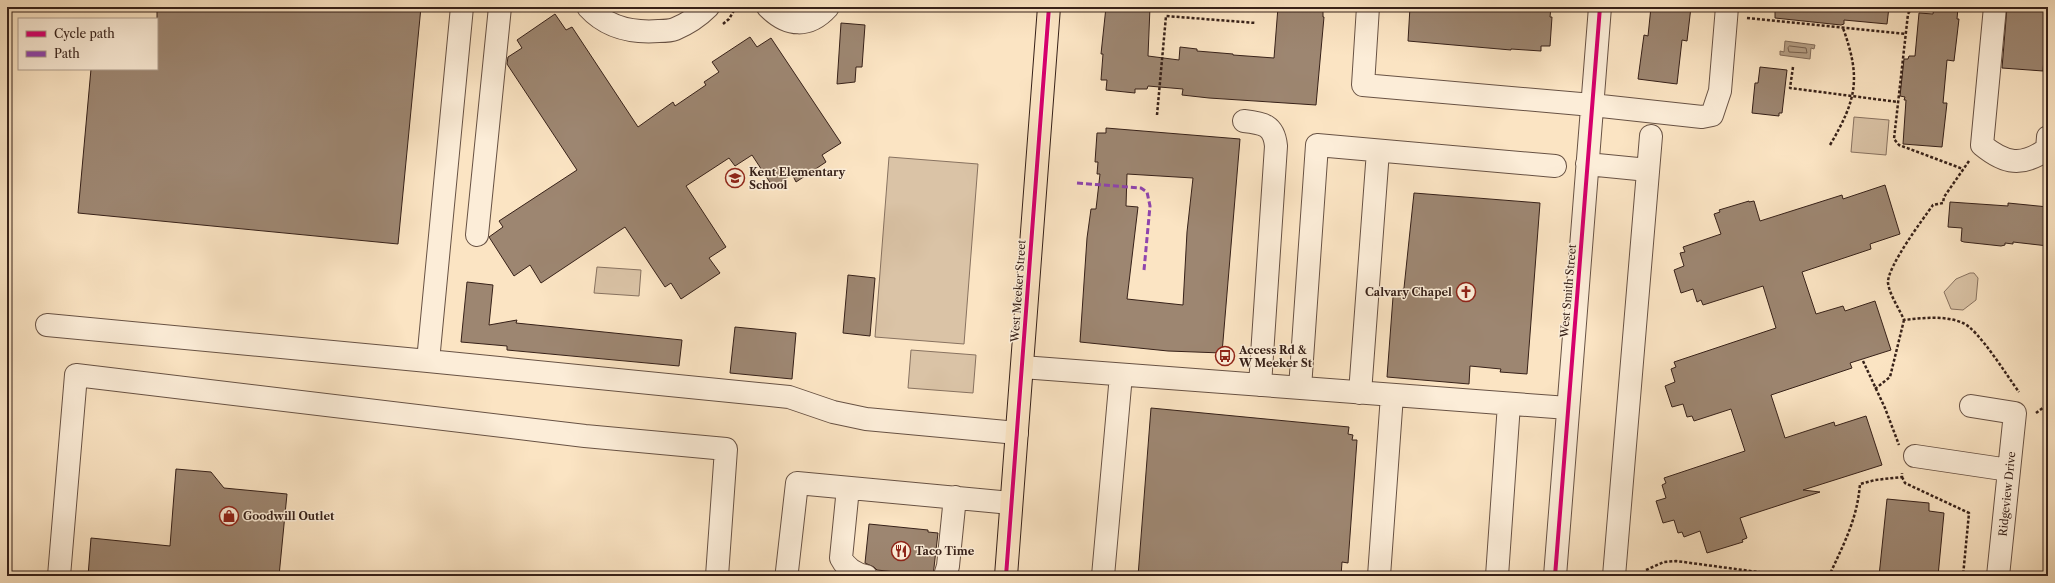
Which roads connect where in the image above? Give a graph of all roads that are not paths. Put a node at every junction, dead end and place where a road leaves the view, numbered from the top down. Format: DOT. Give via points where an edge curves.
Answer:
graph roads {
  1 [pos="462,7"];
  2 [pos="500,7"];
  3 [pos="588,7"];
  4 [pos="708,7"];
  5 [pos="768,7"];
  6 [pos="828,7"];
  7 [pos="1050,7"];
  8 [pos="1368,7"];
  9 [pos="1600,7"];
  10 [pos="1995,7"];
  11 [pos="1727,11"];
  12 [pos="1592,105"];
  13 [pos="1244,120"];
  14 [pos="1651,136"];
  15 [pos="2048,137"];
  16 [pos="1378,151"];
  17 [pos="1588,164"];
  18 [pos="1555,166"];
  19 [pos="1648,170"];
  20 [pos="477,235"];
  21 [pos="46,325"];
  22 [pos="428,361"];
  23 [pos="1022,367"];
  24 [pos="1121,375"];
  25 [pos="1260,385"];
  26 [pos="1300,388"];
  27 [pos="1360,393"];
  28 [pos="1392,395"];
  29 [pos="1510,404"];
  30 [pos="1971,406"];
  31 [pos="1568,408"];
  32 [pos="1017,433"];
  33 [pos="1906,459"];
  34 [pos="2009,470"];
  35 [pos="848,488"];
  36 [pos="955,497"];
  37 [pos="1011,503"];
  38 [pos="787,571"];
  39 [pos="59,576"];
  40 [pos="717,576"];
  41 [pos="866,576"];
  42 [pos="945,576"];
  43 [pos="1006,576"];
  44 [pos="1103,576"];
  45 [pos="1379,576"];
  46 [pos="1497,576"];
  47 [pos="1555,576"];
  48 [pos="1614,576"];
  49 [pos="1998,576"];
  1 -- 22 [label="street"];
  2 -- 20 [label="street"];
  3 -- 4 [label="street" via="602,19 622,29 643,32 674,30 698,17"];
  5 -- 6 [label="street" via="777,16 787,21 798,22 810,21 821,15"];
  7 -- 23 [label="main road, West Meeker Street"];
  8 -- 12 [label="street" via="1363,84"];
  9 -- 12 [label="street, West Smith Street"];
  10 -- 15 [label="street" via="1982,145 1996,156 2013,161 2034,158 2047,149"];
  11 -- 12 [label="street" via="1720,91 1712,115 1702,118"];
  12 -- 17 [label="street, West Smith Street"];
  13 -- 25 [label="street" via="1260,122 1270,129 1275,136 1276,146"];
  14 -- 19 [label="street"];
  16 -- 18 [label="street"];
  16 -- 26 [label="street" via="1317,145"];
  16 -- 27 [label="street"];
  17 -- 19 [label="street"];
  17 -- 31 [label="street, West Smith Street"];
  19 -- 48 [label="street"];
  21 -- 22 [label="street"];
  22 -- 32 [label="street" via="789,397 833,412 866,419"];
  23 -- 24 [label="street"];
  23 -- 32 [label="main road, West Meeker Street"];
  24 -- 25 [label="street"];
  24 -- 44 [label="street"];
  25 -- 26 [label="street"];
  26 -- 27 [label="street"];
  27 -- 28 [label="street"];
  28 -- 29 [label="street"];
  28 -- 45 [label="street"];
  29 -- 31 [label="street"];
  29 -- 46 [label="street"];
  30 -- 34 [label="street, Ridgeview Drive" via="2024,407"];
  31 -- 47 [label="street, West Smith Street"];
  32 -- 37 [label="main road, West Meeker Street"];
  33 -- 34 [label="street"];
  34 -- 49 [label="street, Ridgeview Drive"];
  35 -- 36 [label="street"];
  35 -- 38 [label="street" via="797,483"];
  35 -- 41 [label="street" via="841,558 845,565"];
  36 -- 37 [label="street"];
  36 -- 42 [label="street"];
  37 -- 43 [label="main road, West Meeker Street"];
  39 -- 40 [label="street" via="76,375 585,436 726,449"];
}
